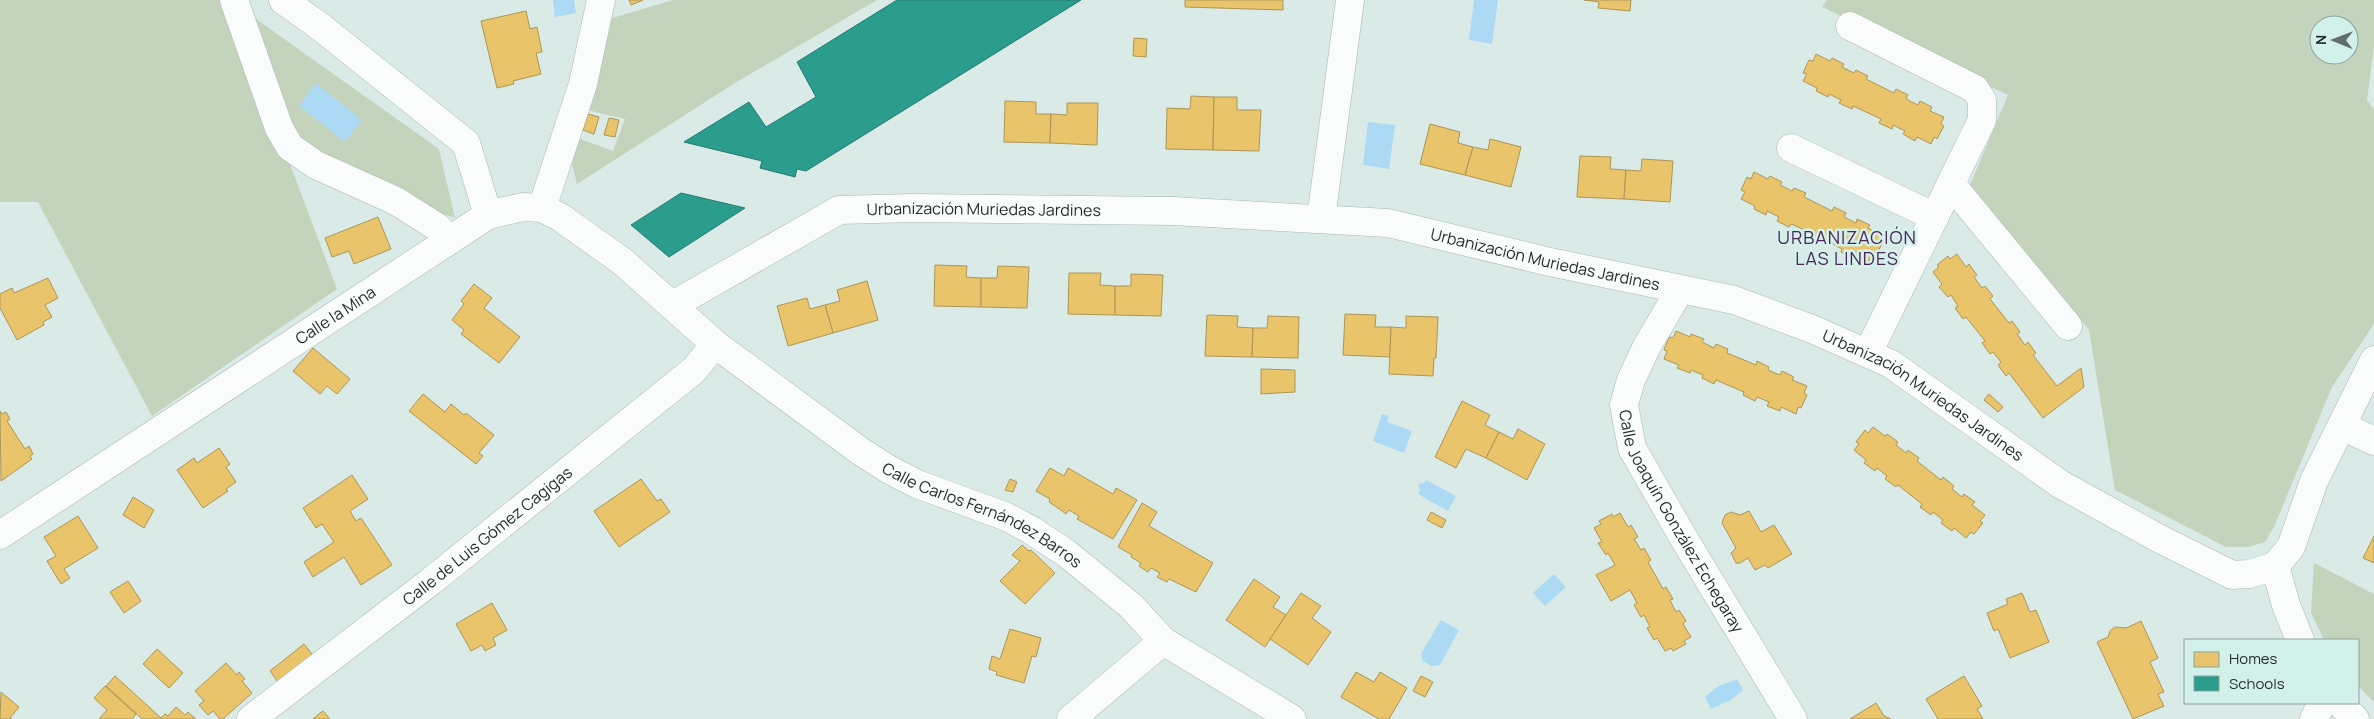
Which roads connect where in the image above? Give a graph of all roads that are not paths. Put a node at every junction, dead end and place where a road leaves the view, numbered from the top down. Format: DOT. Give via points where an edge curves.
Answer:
graph roads {
  1 [pos="234,0"];
  2 [pos="283,0"];
  3 [pos="601,0"];
  4 [pos="1350,0"];
  5 [pos="1850,26"];
  6 [pos="1791,148"];
  7 [pos="1951,184"];
  8 [pos="542,208"];
  9 [pos="488,215"];
  10 [pos="1935,217"];
  11 [pos="1321,218"];
  12 [pos="450,240"];
  13 [pos="1680,290"];
  14 [pos="673,305"];
  15 [pos="2068,326"];
  16 [pos="715,344"];
  17 [pos="1868,353"];
  18 [pos="2374,360"];
  19 [pos="2342,426"];
  20 [pos="2374,441"];
  21 [pos="0,535"];
  22 [pos="2276,566"];
  23 [pos="2300,639"];
  24 [pos="1163,641"];
  25 [pos="2322,704"];
  26 [pos="2341,704"];
  27 [pos="251,719"];
  28 [pos="1071,719"];
  29 [pos="1292,719"];
  30 [pos="1793,719"];
  31 [pos="2314,719"];
  32 [pos="2355,719"];
  1 -- 12 [label="street" via="279,128 290,147 316,165 396,201 437,227"];
  2 -- 9 [label="street" via="466,143"];
  3 -- 8 [label="street" via="583,84"];
  4 -- 11 [label="street"];
  5 -- 7 [label="street" via="1975,89 1982,100 1982,120"];
  6 -- 10 [label="street"];
  7 -- 10 [label="street"];
  7 -- 15 [label="street"];
  8 -- 9 [label="street, Calle la Mina" via="523,207"];
  8 -- 14 [label="street, Calle la Mina" via="623,262"];
  9 -- 12 [label="street, Calle la Mina"];
  10 -- 17 [label="street"];
  11 -- 13 [label="street, Urbanización Muriedas Jardines" via="1388,223"];
  11 -- 14 [label="street, Urbanización Muriedas Jardines" via="1153,211 839,210"];
  12 -- 21 [label="street, Calle la Mina"];
  13 -- 17 [label="street, Urbanización Muriedas Jardines" via="1734,300"];
  13 -- 30 [label="street, Calle Joaquín González Echegaray" via="1631,380 1624,405 1632,448"];
  14 -- 16 [label="street, Calle Carlos Fernández Barros"];
  16 -- 24 [label="street, Calle Carlos Fernández Barros" via="888,470 1007,517 1066,553 1131,606"];
  16 -- 27 [label="street, Calle de Luis Gómez Cagigas" via="694,370 430,582"];
  17 -- 22 [label="street, Urbanización Muriedas Jardines" via="1891,364 2060,484 2166,542 2232,574 2249,574"];
  18 -- 19 [label="street"];
  19 -- 20 [label="street"];
  19 -- 22 [label="street" via="2314,481 2291,547"];
  22 -- 23 [label="street"];
  24 -- 28 [label="street"];
  24 -- 29 [label="street, Calle Carlos Fernández Barros"];
  25 -- 31 [label="street"];
  26 -- 32 [label="street"];
}
